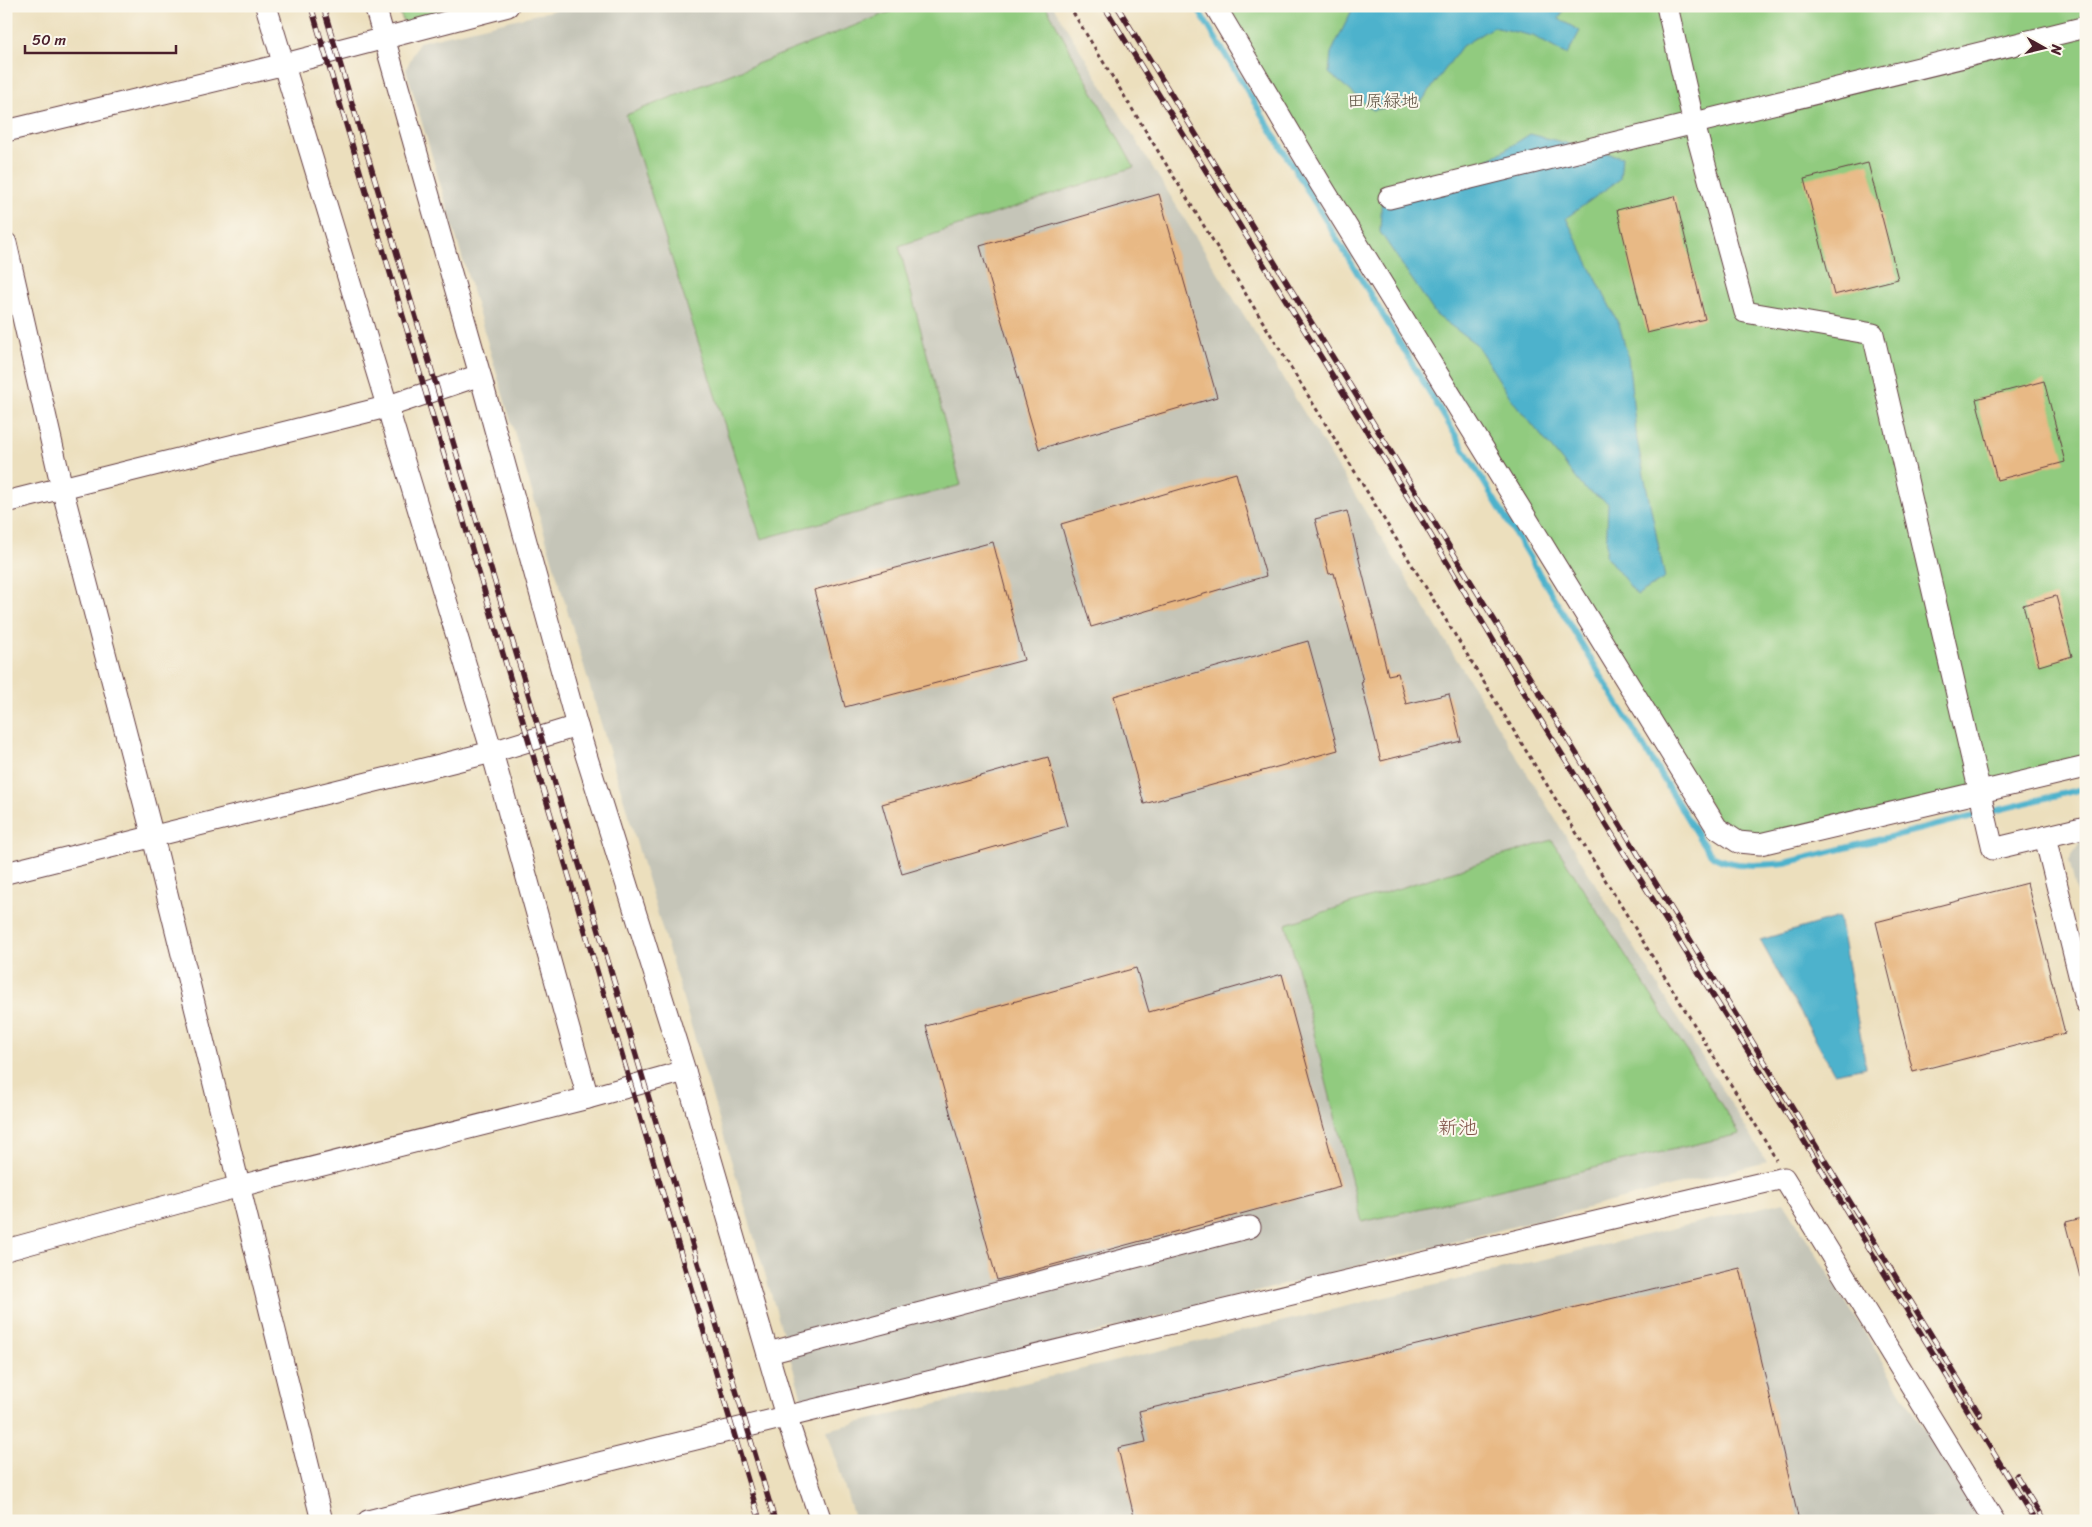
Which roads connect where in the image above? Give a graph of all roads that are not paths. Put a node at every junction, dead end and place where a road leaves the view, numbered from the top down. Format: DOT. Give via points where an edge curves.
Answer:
graph roads {
  1 [pos="266,6"];
  2 [pos="375,6"];
  3 [pos="508,6"];
  4 [pos="1214,6"];
  5 [pos="1667,6"];
  6 [pos="2086,27"];
  7 [pos="385,39"];
  8 [pos="285,64"];
  9 [pos="1694,124"];
  10 [pos="6,131"];
  11 [pos="1389,198"];
  12 [pos="6,242"];
  13 [pos="480,375"];
  14 [pos="386,407"];
  15 [pos="62,488"];
  16 [pos="6,502"];
  17 [pos="577,726"];
  18 [pos="492,752"];
  19 [pos="2086,767"];
  20 [pos="1979,793"];
  21 [pos="2086,827"];
  22 [pos="153,837"];
  23 [pos="2045,837"];
  24 [pos="6,873"];
  25 [pos="2086,1003"];
  26 [pos="685,1071"];
  27 [pos="588,1098"];
  28 [pos="240,1186"];
  29 [pos="1250,1227"];
  30 [pos="6,1250"];
  31 [pos="768,1354"];
  32 [pos="786,1416"];
  33 [pos="322,1521"];
  34 [pos="368,1521"];
  35 [pos="821,1521"];
  36 [pos="1994,1521"];
  1 -- 8 [label="street"];
  2 -- 7 [label="street"];
  3 -- 7 [label="street"];
  4 -- 20 [label="street" via="1717,828 1738,842 1760,844"];
  5 -- 9 [label="street"];
  6 -- 9 [label="street"];
  7 -- 8 [label="street"];
  7 -- 13 [label="street"];
  8 -- 10 [label="street"];
  8 -- 14 [label="street"];
  9 -- 11 [label="street"];
  9 -- 20 [label="street" via="1745,312 1873,334"];
  12 -- 15 [label="street"];
  13 -- 14 [label="street"];
  13 -- 17 [label="street"];
  14 -- 15 [label="street"];
  14 -- 18 [label="street"];
  15 -- 16 [label="street"];
  15 -- 22 [label="street"];
  17 -- 18 [label="street"];
  17 -- 26 [label="street"];
  18 -- 22 [label="street"];
  18 -- 27 [label="street"];
  19 -- 20 [label="street"];
  20 -- 23 [label="street" via="1993,849"];
  21 -- 23 [label="street"];
  22 -- 24 [label="street"];
  22 -- 28 [label="street"];
  23 -- 25 [label="street"];
  26 -- 27 [label="street"];
  26 -- 31 [label="street"];
  27 -- 28 [label="street"];
  28 -- 30 [label="street"];
  28 -- 33 [label="street"];
  29 -- 31 [label="street"];
  31 -- 32 [label="street"];
  32 -- 34 [label="street"];
  32 -- 35 [label="street"];
  32 -- 36 [label="street" via="1784,1178"];
}
